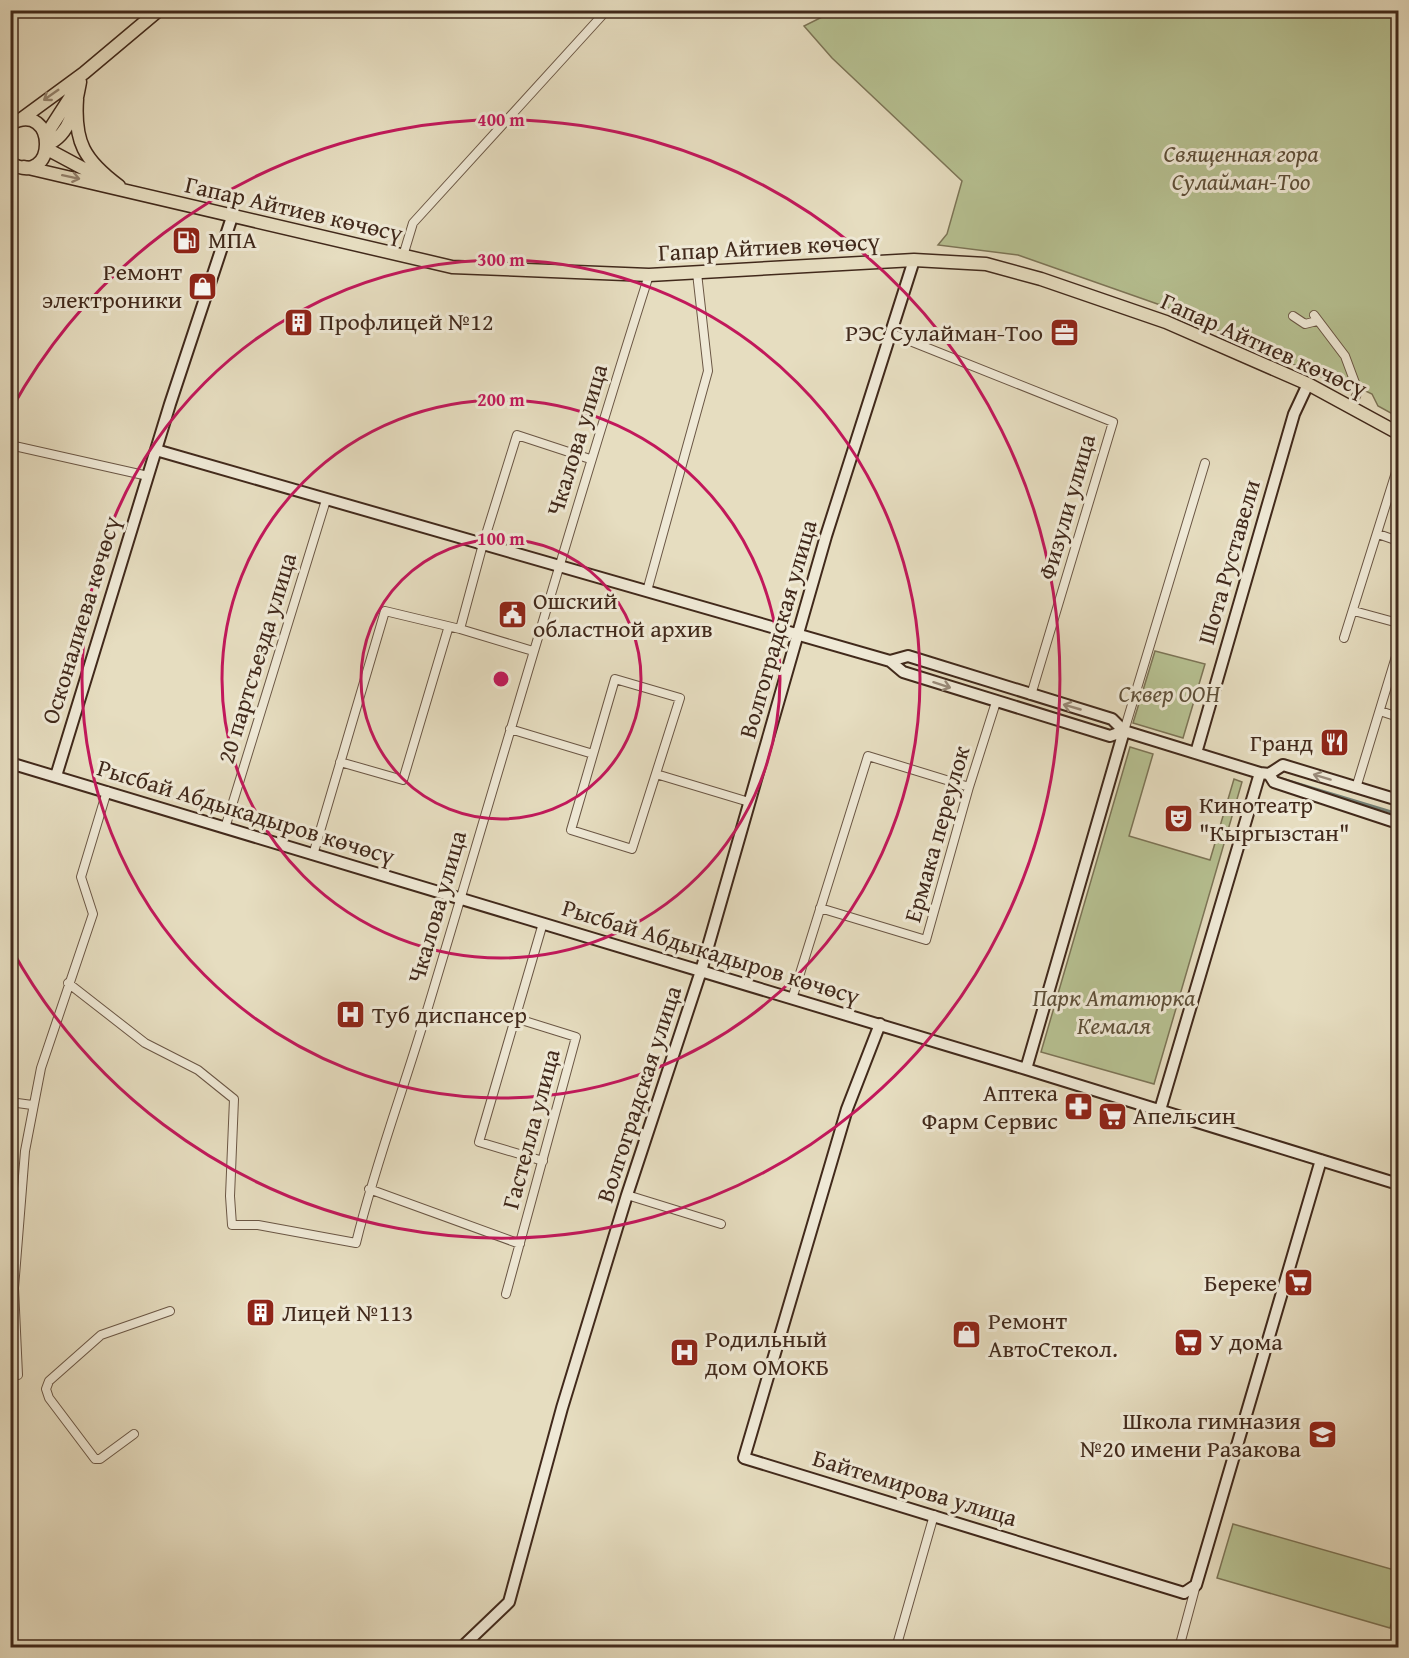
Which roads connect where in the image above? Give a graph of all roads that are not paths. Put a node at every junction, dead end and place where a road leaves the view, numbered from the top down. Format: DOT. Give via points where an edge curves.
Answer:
graph roads {
  1 [pos="159,10"];
  2 [pos="607,10"];
  3 [pos="82,77"];
  4 [pos="77,99"];
  5 [pos="13,123"];
  6 [pos="47,143"];
  7 [pos="10,163"];
  8 [pos="24,167"];
  9 [pos="121,188"];
  10 [pos="232,217"];
  11 [pos="403,256"];
  12 [pos="914,260"];
  13 [pos="698,273"];
  14 [pos="649,275"];
  15 [pos="1293,316"];
  16 [pos="890,333"];
  17 [pos="1308,384"];
  18 [pos="1352,406"];
  19 [pos="1398,433"];
  20 [pos="10,445"];
  21 [pos="156,450"];
  22 [pos="590,459"];
  23 [pos="1205,463"];
  24 [pos="1398,466"];
  25 [pos="148,476"];
  26 [pos="326,500"];
  27 [pos="1378,534"];
  28 [pos="1398,541"];
  29 [pos="483,544"];
  30 [pos="559,565"];
  31 [pos="647,591"];
  32 [pos="1354,611"];
  33 [pos="1398,623"];
  34 [pos="448,628"];
  35 [pos="460,629"];
  36 [pos="799,636"];
  37 [pos="1344,638"];
  38 [pos="1398,650"];
  39 [pos="533,651"];
  40 [pos="890,661"];
  41 [pos="1031,695"];
  42 [pos="996,702"];
  43 [pos="1380,711"];
  44 [pos="1398,717"];
  45 [pos="510,729"];
  46 [pos="1124,731"];
  47 [pos="1196,753"];
  48 [pos="593,754"];
  49 [pos="340,762"];
  50 [pos="10,763"];
  51 [pos="656,774"];
  52 [pos="1264,774"];
  53 [pos="56,776"];
  54 [pos="969,787"];
  55 [pos="1356,788"];
  56 [pos="107,791"];
  57 [pos="1398,800"];
  58 [pos="749,802"];
  59 [pos="1398,823"];
  60 [pos="225,828"];
  61 [pos="313,855"];
  62 [pos="460,898"];
  63 [pos="820,908"];
  64 [pos="543,924"];
  65 [pos="701,971"];
  66 [pos="68,983"];
  67 [pos="792,999"];
  68 [pos="515,1018"];
  69 [pos="880,1024"];
  70 [pos="1026,1069"];
  71 [pos="10,1102"];
  72 [pos="32,1106"];
  73 [pos="1160,1110"];
  74 [pos="1322,1160"];
  75 [pos="543,1161"];
  76 [pos="1398,1184"];
  77 [pos="369,1189"];
  78 [pos="627,1195"];
  79 [pos="721,1224"];
  80 [pos="520,1244"];
  81 [pos="506,1294"];
  82 [pos="170,1311"];
  83 [pos="18,1375"];
  84 [pos="134,1434"];
  85 [pos="934,1515"];
  86 [pos="1196,1585"];
  87 [pos="461,1647"];
  88 [pos="896,1647"];
  89 [pos="1179,1647"];
  1 -- 3 [label="main road"];
  2 -- 11 [label="street" via="413,223"];
  3 -- 4 [label="main road"];
  3 -- 5 [label="main road, one-way"];
  3 -- 6 [label="main road"];
  4 -- 6 [label="main road" via="58,139"];
  4 -- 9 [label="main road" via="76,125 82,148 100,171"];
  5 -- 6 [label="main road, Гапар Айтиев көчөсү" via="38,124"];
  6 -- 8 [label="main road" via="41,160"];
  6 -- 9 [label="main road, Гапар Айтиев көчөсү"];
  7 -- 8 [label="main road, Гапар Айтиев көчөсү"];
  8 -- 9 [label="main road, Гапар Айтиев көчөсү, one-way"];
  9 -- 10 [label="main road, Гапар Айтиев көчөсү"];
  10 -- 11 [label="main road, Гапар Айтиев көчөсү"];
  10 -- 21 [label="street, Осконалиева көчөсү"];
  11 -- 14 [label="main road, Гапар Айтиев көчөсү" via="452,267"];
  12 -- 13 [label="main road, Гапар Айтиев көчөсү"];
  12 -- 16 [label="street, Волгоградская улица"];
  12 -- 17 [label="main road, Гапар Айтиев көчөсү" via="1009,269 1166,322"];
  13 -- 14 [label="main road, Гапар Айтиев көчөсү"];
  13 -- 31 [label="street" via="708,371"];
  14 -- 22 [label="street, Чкалова улица"];
  15 -- 18 [label="street" via="1305,324 1316,318 1345,356 1358,391"];
  16 -- 36 [label="street, Волгоградская улица"];
  16 -- 41 [label="street, Физули улица" via="1113,422"];
  17 -- 18 [label="main road, Гапар Айтиев көчөсү"];
  17 -- 47 [label="street, Шота Руставели" via="1294,414"];
  18 -- 19 [label="main road, Гапар Айтиев көчөсү"];
  20 -- 25 [label="street"];
  21 -- 25 [label="street, Осконалиева көчөсү"];
  21 -- 26 [label="street"];
  22 -- 29 [label="street" via="517,435"];
  22 -- 30 [label="street, Чкалова улица"];
  23 -- 46 [label="street"];
  24 -- 27 [label="street"];
  25 -- 53 [label="street, Осконалиева көчөсү"];
  26 -- 29 [label="street"];
  26 -- 60 [label="street, 20 партсъезда улица"];
  27 -- 28 [label="street"];
  27 -- 32 [label="street"];
  29 -- 30 [label="street"];
  29 -- 35 [label="street"];
  30 -- 31 [label="street"];
  30 -- 39 [label="street, Чкалова улица"];
  31 -- 36 [label="street"];
  32 -- 33 [label="street"];
  32 -- 37 [label="street"];
  34 -- 35 [label="street"];
  34 -- 49 [label="street" via="385,612"];
  34 -- 49 [label="street" via="403,780"];
  35 -- 39 [label="street"];
  36 -- 40 [label="street"];
  36 -- 58 [label="street, Волгоградская улица"];
  38 -- 43 [label="street"];
  39 -- 45 [label="street, Чкалова улица"];
  40 -- 41 [label="street" via="908,656"];
  40 -- 42 [label="street, one-way" via="903,672"];
  46 -- 41 [label="street, one-way" via="1112,719"];
  42 -- 46 [label="street" via="1110,736"];
  42 -- 54 [label="street, Ермака переулок"];
  43 -- 44 [label="street"];
  43 -- 55 [label="street"];
  45 -- 48 [label="street"];
  45 -- 62 [label="street, Чкалова улица"];
  46 -- 47 [label="street"];
  46 -- 70 [label="street"];
  47 -- 52 [label="street"];
  48 -- 51 [label="street" via="571,830 632,849"];
  48 -- 51 [label="street" via="615,679 680,698"];
  49 -- 61 [label="street"];
  50 -- 53 [label="street, Рысбай Абдыкадыров көчөсү"];
  51 -- 58 [label="street"];
  55 -- 52 [label="street, one-way" via="1283,765"];
  52 -- 59 [label="street" via="1274,782"];
  52 -- 73 [label="street"];
  53 -- 56 [label="street, Рысбай Абдыкадыров көчөсү"];
  54 -- 63 [label="street" via="868,756"];
  54 -- 63 [label="street, Ермака переулок" via="927,940"];
  55 -- 57 [label="street"];
  56 -- 60 [label="street, Рысбай Абдыкадыров көчөсү"];
  56 -- 66 [label="street" via="81,877 93,914"];
  58 -- 65 [label="street, Волгоградская улица"];
  60 -- 61 [label="street, Рысбай Абдыкадыров көчөсү"];
  61 -- 62 [label="street, Рысбай Абдыкадыров көчөсү"];
  62 -- 64 [label="street, Рысбай Абдыкадыров көчөсү"];
  62 -- 77 [label="street, Чкалова улица"];
  63 -- 67 [label="street"];
  64 -- 65 [label="street, Рысбай Абдыкадыров көчөсү"];
  64 -- 68 [label="street"];
  65 -- 67 [label="street, Рысбай Абдыкадыров көчөсү"];
  65 -- 78 [label="street, Волгоградская улица"];
  66 -- 72 [label="street"];
  66 -- 77 [label="street, Чкалова улица" via="145,1043 198,1070 234,1098 232,1225 258,1225 356,1243"];
  67 -- 69 [label="street, Рысбай Абдыкадыров көчөсү"];
  68 -- 75 [label="street, Гастелла улица" via="576,1037"];
  68 -- 75 [label="street" via="479,1142"];
  69 -- 70 [label="street, Рысбай Абдыкадыров көчөсү"];
  69 -- 85 [label="street, Байтемирова улица" via="847,1109 744,1458"];
  70 -- 73 [label="street, Рысбай Абдыкадыров көчөсү"];
  71 -- 72 [label="street"];
  72 -- 83 [label="street" via="21,1182 14,1288"];
  73 -- 74 [label="street, Рысбай Абдыкадыров көчөсү"];
  74 -- 76 [label="street, Рысбай Абдыкадыров көчөсү"];
  74 -- 86 [label="street"];
  75 -- 80 [label="street, Гастелла улица"];
  77 -- 80 [label="street"];
  78 -- 79 [label="street"];
  78 -- 87 [label="street, Волгоградская улица" via="562,1408 509,1602"];
  80 -- 81 [label="street, Гастелла улица"];
  82 -- 84 [label="street" via="101,1335 49,1381 46,1389 95,1459"];
  85 -- 86 [label="street, Байтемирова улица" via="1184,1593"];
  85 -- 88 [label="street"];
  86 -- 89 [label="street"];
}
